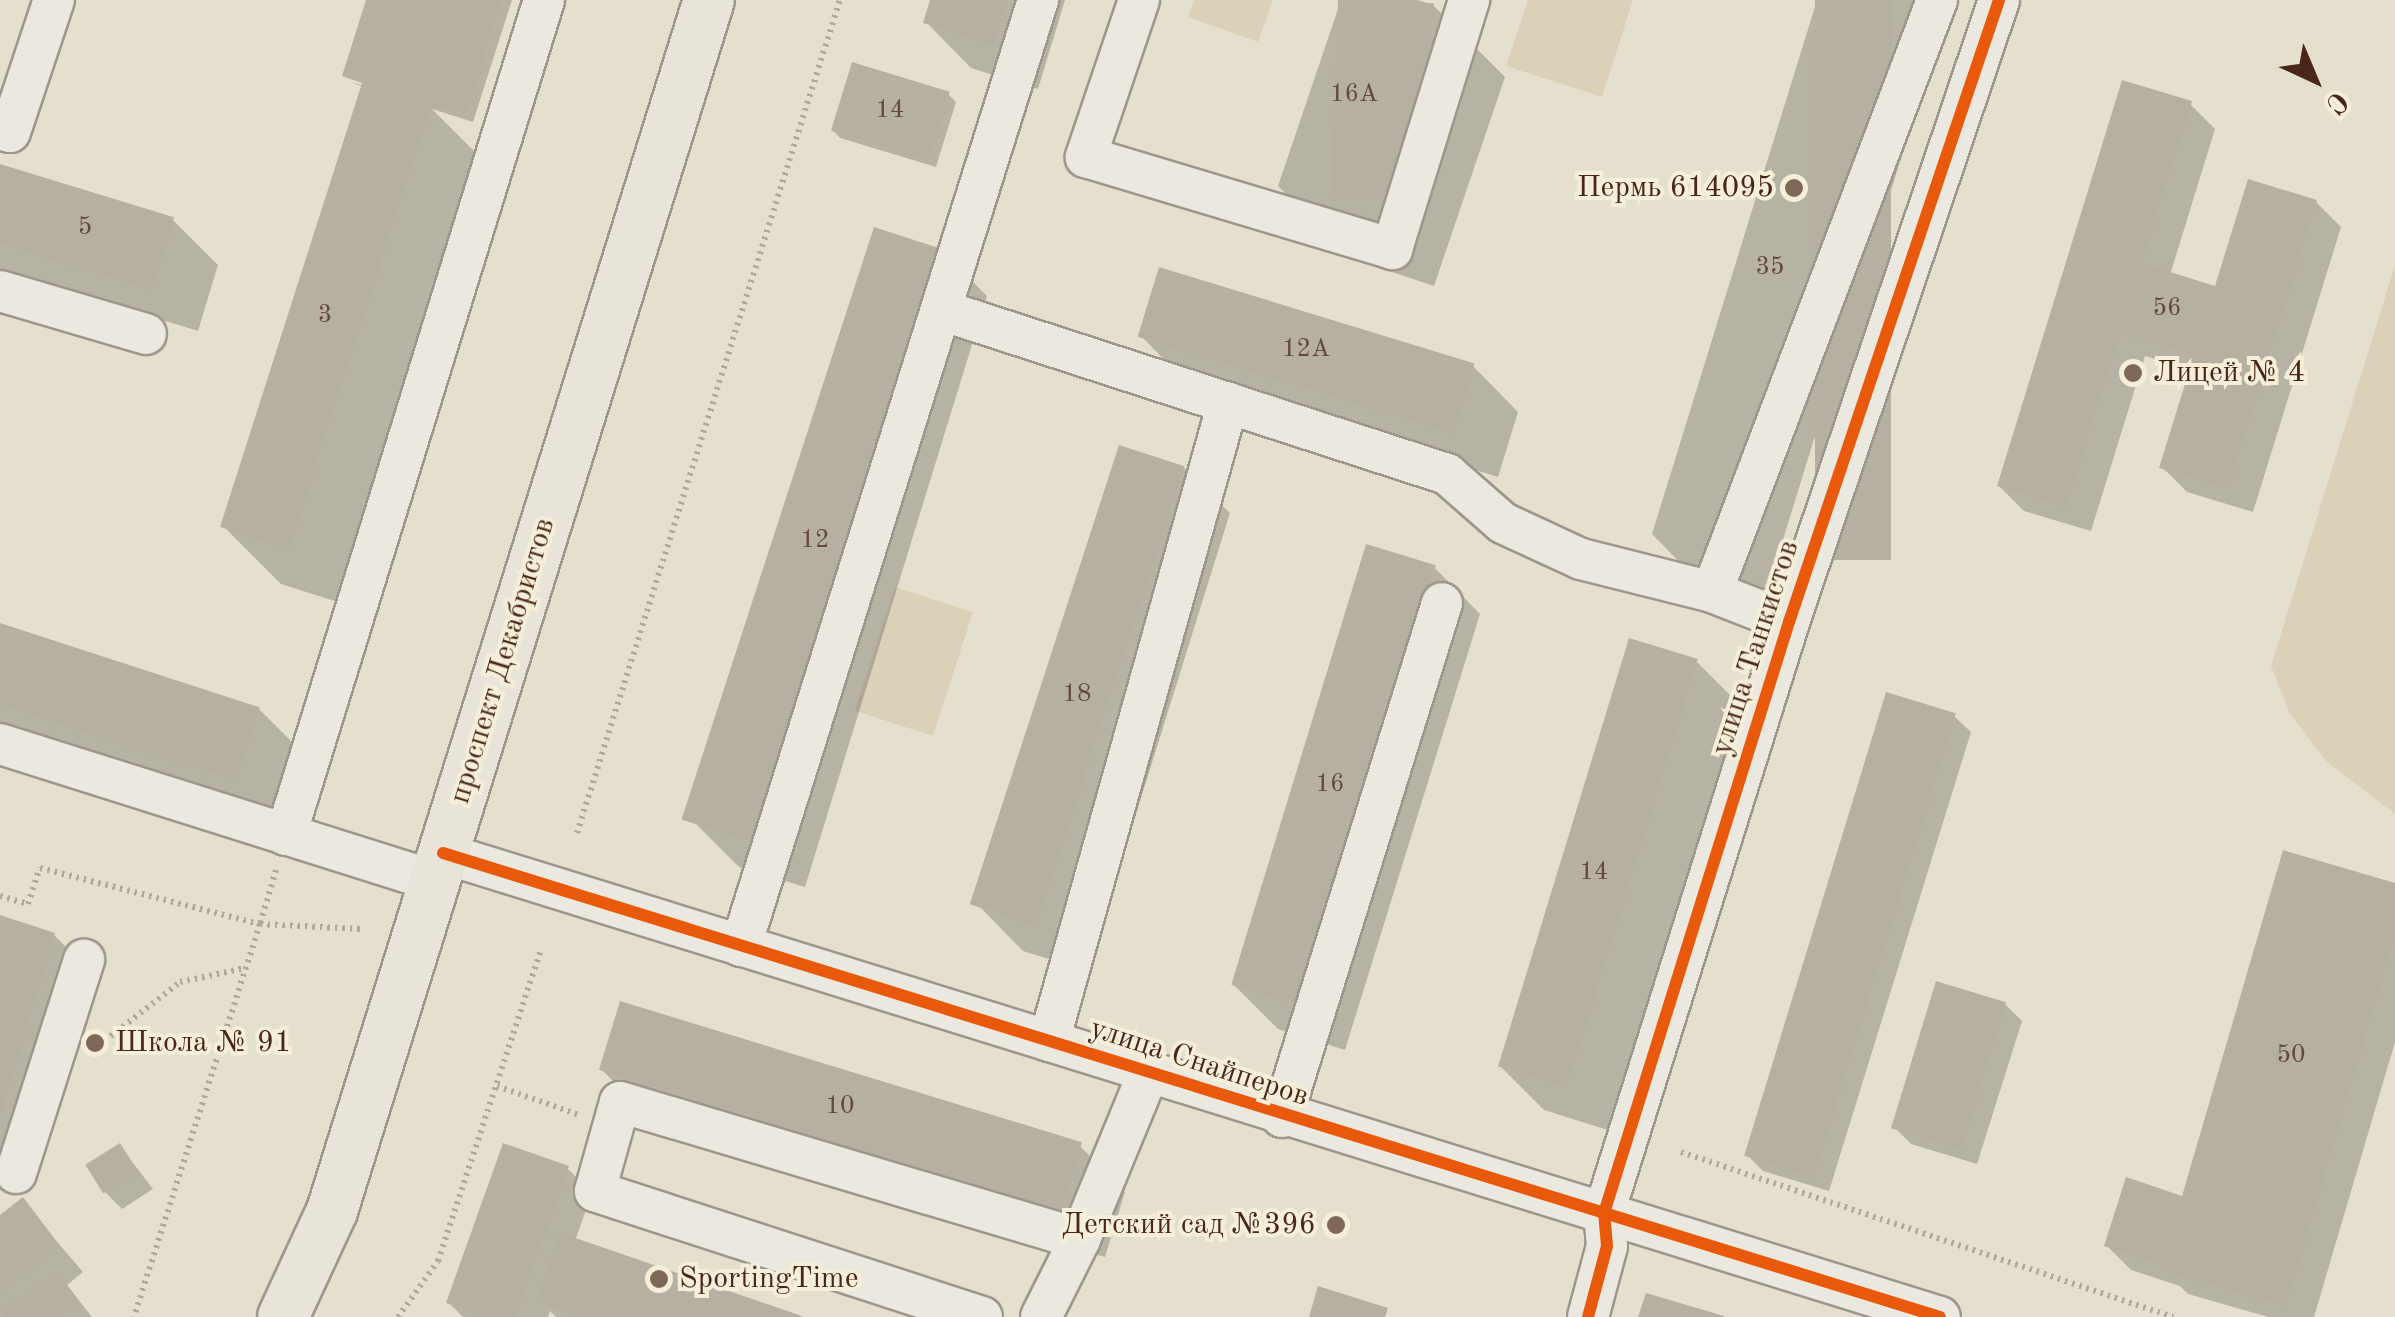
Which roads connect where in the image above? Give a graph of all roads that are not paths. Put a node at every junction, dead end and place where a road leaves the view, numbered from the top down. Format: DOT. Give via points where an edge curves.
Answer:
graph roads {
  1 [pos="54,0"];
  2 [pos="544,0"];
  3 [pos="709,0"];
  4 [pos="1038,0"];
  5 [pos="1139,0"];
  6 [pos="1469,0"];
  7 [pos="1937,0"];
  8 [pos="1998,0"];
  9 [pos="0,129"];
  10 [pos="0,291"];
  11 [pos="940,310"];
  12 [pos="146,334"];
  13 [pos="1228,403"];
  14 [pos="1712,592"];
  15 [pos="1442,603"];
  16 [pos="1789,622"];
  17 [pos="0,744"];
  18 [pos="286,835"];
  19 [pos="439,867"];
  20 [pos="742,946"];
  21 [pos="84,960"];
  22 [pos="1049,1041"];
  23 [pos="1148,1074"];
  24 [pos="1282,1116"];
  25 [pos="16,1174"];
  26 [pos="1604,1213"];
  27 [pos="1080,1238"];
  28 [pos="282,1317"];
  29 [pos="982,1317"];
  30 [pos="1041,1317"];
  31 [pos="1588,1317"];
  32 [pos="1940,1317"];
  1 -- 9 [label="street" via="10,132"];
  2 -- 18 [label="street"];
  3 -- 19 [label="main road, проспект Декабристов"];
  4 -- 11 [label="street"];
  5 -- 6 [label="street" via="1086,157 1392,249"];
  7 -- 14 [label="street"];
  8 -- 16 [label="street, улица Танкистов"];
  10 -- 12 [label="street"];
  11 -- 13 [label="street"];
  11 -- 20 [label="street"];
  13 -- 14 [label="street" via="1447,474 1503,523 1580,558"];
  13 -- 22 [label="street"];
  14 -- 16 [label="street"];
  15 -- 24 [label="street"];
  16 -- 26 [label="street, улица Танкистов"];
  17 -- 18 [label="street, улица Снайперов"];
  18 -- 19 [label="street, улица Снайперов"];
  19 -- 20 [label="street, улица Снайперов"];
  19 -- 28 [label="main road, проспект Декабристов" via="326,1230"];
  20 -- 22 [label="street, улица Снайперов"];
  21 -- 25 [label="street"];
  22 -- 23 [label="street, улица Снайперов"];
  23 -- 24 [label="street, улица Снайперов"];
  23 -- 27 [label="street"];
  24 -- 26 [label="street, улица Снайперов"];
  26 -- 31 [label="street, улица Танкистов" via="1608,1246"];
  26 -- 32 [label="street, улица Снайперов"];
  27 -- 29 [label="street" via="620,1102 595,1191"];
  27 -- 30 [label="street"];
}
